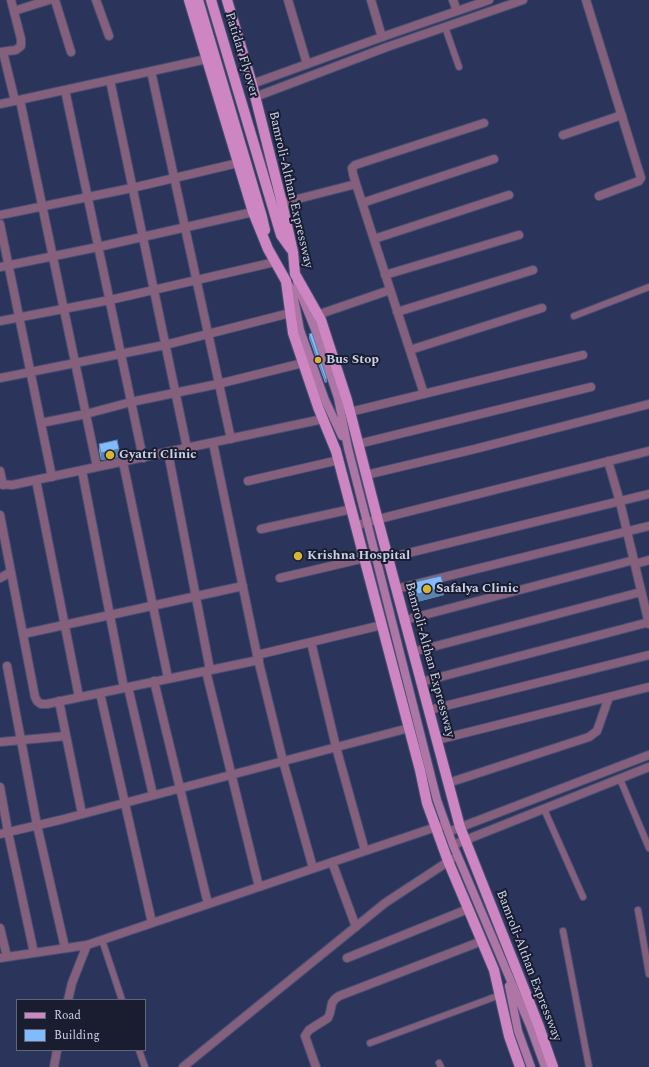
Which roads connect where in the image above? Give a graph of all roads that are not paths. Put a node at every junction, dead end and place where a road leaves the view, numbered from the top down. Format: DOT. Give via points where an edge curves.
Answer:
graph roads {
  1 [pos="11,0"];
  2 [pos="49,0"];
  3 [pos="55,0"];
  4 [pos="96,0"];
  5 [pos="189,0"];
  6 [pos="198,0"];
  7 [pos="211,0"];
  8 [pos="227,0"];
  9 [pos="288,0"];
  10 [pos="371,0"];
  11 [pos="453,0"];
  12 [pos="489,0"];
  13 [pos="523,0"];
  14 [pos="586,0"];
  15 [pos="14,11"];
  16 [pos="456,11"];
  17 [pos="445,27"];
  18 [pos="109,36"];
  19 [pos="382,37"];
  20 [pos="1,52"];
  21 [pos="71,52"];
  22 [pos="207,59"];
  23 [pos="307,64"];
  24 [pos="458,67"];
  25 [pos="151,71"];
  26 [pos="110,80"];
  27 [pos="252,84"];
  28 [pos="65,90"];
  29 [pos="255,97"];
  30 [pos="17,100"];
  31 [pos="0,104"];
  32 [pos="622,115"];
  33 [pos="484,123"];
  34 [pos="563,136"];
  35 [pos="494,159"];
  36 [pos="238,163"];
  37 [pos="174,178"];
  38 [pos="356,184"];
  39 [pos="132,188"];
  40 [pos="509,195"];
  41 [pos="599,196"];
  42 [pos="88,197"];
  43 [pos="362,203"];
  44 [pos="282,204"];
  45 [pos="42,205"];
  46 [pos="253,212"];
  47 [pos="0,214"];
  48 [pos="0,224"];
  49 [pos="185,228"];
  50 [pos="519,235"];
  51 [pos="142,237"];
  52 [pos="374,239"];
  53 [pos="98,247"];
  54 [pos="268,249"];
  55 [pos="293,252"];
  56 [pos="53,257"];
  57 [pos="275,262"];
  58 [pos="9,266"];
  59 [pos="0,267"];
  60 [pos="533,270"];
  61 [pos="295,274"];
  62 [pos="386,275"];
  63 [pos="196,280"];
  64 [pos="286,281"];
  65 [pos="649,287"];
  66 [pos="154,290"];
  67 [pos="390,290"];
  68 [pos="110,300"];
  69 [pos="542,308"];
  70 [pos="64,310"];
  71 [pos="397,312"];
  72 [pos="290,314"];
  73 [pos="318,315"];
  74 [pos="574,316"];
  75 [pos="19,318"];
  76 [pos="0,322"];
  77 [pos="208,335"];
  78 [pos="165,345"];
  79 [pos="410,350"];
  80 [pos="121,354"];
  81 [pos="583,355"];
  82 [pos="75,363"];
  83 [pos="303,363"];
  84 [pos="30,372"];
  85 [pos="0,378"];
  86 [pos="218,384"];
  87 [pos="591,387"];
  88 [pos="175,392"];
  89 [pos="424,394"];
  90 [pos="131,402"];
  91 [pos="649,404"];
  92 [pos="350,412"];
  93 [pos="86,414"];
  94 [pos="323,419"];
  95 [pos="41,423"];
  96 [pos="230,439"];
  97 [pos="213,443"];
  98 [pos="358,444"];
  99 [pos="187,448"];
  100 [pos="348,448"];
  101 [pos="649,451"];
  102 [pos="168,452"];
  103 [pos="143,458"];
  104 [pos="339,460"];
  105 [pos="608,461"];
  106 [pos="123,462"];
  107 [pos="97,467"];
  108 [pos="0,471"];
  109 [pos="82,471"];
  110 [pos="366,475"];
  111 [pos="52,477"];
  112 [pos="36,480"];
  113 [pos="248,481"];
  114 [pos="1,484"];
  115 [pos="649,494"];
  116 [pos="620,502"];
  117 [pos="352,509"];
  118 [pos="0,515"];
  119 [pos="378,519"];
  120 [pos="367,522"];
  121 [pos="356,526"];
  122 [pos="649,526"];
  123 [pos="260,529"];
  124 [pos="627,531"];
  125 [pos="365,558"];
  126 [pos="388,558"];
  127 [pos="649,560"];
  128 [pos="634,562"];
  129 [pos="11,572"];
  130 [pos="0,578"];
  131 [pos="280,578"];
  132 [pos="243,586"];
  133 [pos="396,589"];
  134 [pos="644,593"];
  135 [pos="196,597"];
  136 [pos="153,606"];
  137 [pos="110,614"];
  138 [pos="405,620"];
  139 [pos="649,623"];
  140 [pos="382,624"];
  141 [pos="65,625"];
  142 [pos="23,634"];
  143 [pos="311,642"];
  144 [pos="413,652"];
  145 [pos="649,655"];
  146 [pos="258,657"];
  147 [pos="7,666"];
  148 [pos="208,670"];
  149 [pos="168,678"];
  150 [pos="154,681"];
  151 [pos="421,682"];
  152 [pos="126,687"];
  153 [pos="649,687"];
  154 [pos="100,692"];
  155 [pos="79,697"];
  156 [pos="609,697"];
  157 [pos="59,701"];
  158 [pos="428,710"];
  159 [pos="409,728"];
  160 [pos="66,736"];
  161 [pos="0,740"];
  162 [pos="21,740"];
  163 [pos="437,740"];
  164 [pos="336,747"];
  165 [pos="649,755"];
  166 [pos="283,761"];
  167 [pos="649,767"];
  168 [pos="231,775"];
  169 [pos="620,779"];
  170 [pos="448,783"];
  171 [pos="0,787"];
  172 [pos="180,788"];
  173 [pos="153,795"];
  174 [pos="125,803"];
  175 [pos="544,809"];
  176 [pos="82,814"];
  177 [pos="37,825"];
  178 [pos="460,827"];
  179 [pos="443,828"];
  180 [pos="4,833"];
  181 [pos="465,840"];
  182 [pos="453,845"];
  183 [pos="649,848"];
  184 [pos="365,851"];
  185 [pos="458,856"];
  186 [pos="448,861"];
  187 [pos="332,862"];
  188 [pos="313,868"];
  189 [pos="258,887"];
  190 [pos="583,897"];
  191 [pos="208,904"];
  192 [pos="468,909"];
  193 [pos="638,910"];
  194 [pos="152,923"];
  195 [pos="356,927"];
  196 [pos="0,928"];
  197 [pos="563,931"];
  198 [pos="102,940"];
  199 [pos="482,941"];
  200 [pos="87,945"];
  201 [pos="65,948"];
  202 [pos="34,953"];
  203 [pos="3,958"];
  204 [pos="347,958"];
  205 [pos="505,969"];
  206 [pos="649,974"];
  207 [pos="500,996"];
  208 [pos="68,999"];
  209 [pos="122,999"];
  210 [pos="370,1043"];
  211 [pos="57,1051"];
  212 [pos="139,1051"];
  213 [pos="54,1067"];
  214 [pos="145,1067"];
  215 [pos="184,1067"];
  216 [pos="316,1067"];
  217 [pos="520,1067"];
  218 [pos="531,1067"];
  219 [pos="545,1067"];
  220 [pos="553,1067"];
  221 [pos="589,1067"];
  1 -- 15 [label="street"];
  2 -- 15 [label="street"];
  3 -- 21 [label="street"];
  4 -- 18 [label="street"];
  5 -- 22 [label="main road"];
  6 -- 54 [label="main road, Patidar Flyover" via="262,217"];
  7 -- 55 [label="main road, Patidar Flyover" via="282,238"];
  8 -- 27 [label="main road, Bamroli-Althan Expressway"];
  9 -- 23 [label="street"];
  10 -- 19 [label="street"];
  11 -- 16 [label="street"];
  12 -- 16 [label="street"];
  13 -- 17 [label="street"];
  14 -- 32 [label="street"];
  15 -- 20 [label="street" via="21,46 16,50"];
  16 -- 19 [label="street"];
  17 -- 24 [label="lane"];
  17 -- 29 [label="street"];
  19 -- 23 [label="street"];
  20 -- 30 [label="street"];
  22 -- 25 [label="street"];
  22 -- 36 [label="main road"];
  23 -- 27 [label="street"];
  25 -- 26 [label="street"];
  25 -- 37 [label="street"];
  26 -- 28 [label="street"];
  26 -- 39 [label="street"];
  27 -- 29 [label="main road, Bamroli-Althan Expressway"];
  28 -- 30 [label="street"];
  28 -- 42 [label="street"];
  29 -- 44 [label="main road, Bamroli-Althan Expressway"];
  30 -- 31 [label="street"];
  30 -- 45 [label="street"];
  32 -- 34 [label="street"];
  32 -- 41 [label="street" via="641,178"];
  33 -- 38 [label="street" via="355,165 352,171"];
  35 -- 43 [label="street"];
  36 -- 37 [label="street"];
  36 -- 46 [label="main road"];
  37 -- 39 [label="street"];
  37 -- 49 [label="street"];
  38 -- 43 [label="street"];
  38 -- 44 [label="street"];
  39 -- 42 [label="street"];
  39 -- 51 [label="street"];
  40 -- 52 [label="street"];
  42 -- 45 [label="street"];
  42 -- 53 [label="street"];
  43 -- 52 [label="street"];
  44 -- 55 [label="main road, Bamroli-Althan Expressway"];
  45 -- 47 [label="street"];
  45 -- 56 [label="street"];
  46 -- 49 [label="street"];
  46 -- 54 [label="main road"];
  48 -- 58 [label="street"];
  49 -- 51 [label="street"];
  49 -- 63 [label="street"];
  50 -- 62 [label="street"];
  51 -- 53 [label="street"];
  51 -- 66 [label="street"];
  52 -- 62 [label="street"];
  53 -- 56 [label="street"];
  53 -- 68 [label="street"];
  54 -- 57 [label="main road"];
  55 -- 61 [label="main road, Bamroli-Althan Expressway"];
  56 -- 58 [label="street"];
  56 -- 70 [label="street"];
  57 -- 63 [label="street"];
  57 -- 64 [label="main road"];
  58 -- 59 [label="street"];
  58 -- 75 [label="street"];
  60 -- 71 [label="street"];
  61 -- 73 [label="main road, Bamroli-Althan Expressway"];
  61 -- 100 [label="main road" via="338,398"];
  62 -- 67 [label="street"];
  63 -- 66 [label="street"];
  63 -- 77 [label="street"];
  64 -- 72 [label="main road"];
  64 -- 100 [label="main road" via="293,293 300,330 325,400"];
  65 -- 74 [label="lane"];
  66 -- 68 [label="street"];
  66 -- 78 [label="street"];
  67 -- 71 [label="street"];
  67 -- 73 [label="street"];
  68 -- 70 [label="street"];
  68 -- 80 [label="street"];
  69 -- 79 [label="street"];
  70 -- 75 [label="street"];
  70 -- 82 [label="street"];
  71 -- 79 [label="street"];
  72 -- 77 [label="street"];
  72 -- 83 [label="main road"];
  73 -- 92 [label="main road, Bamroli-Althan Expressway"];
  75 -- 76 [label="street"];
  75 -- 84 [label="street"];
  77 -- 78 [label="street"];
  77 -- 86 [label="street"];
  78 -- 80 [label="street"];
  78 -- 88 [label="street"];
  79 -- 89 [label="street"];
  80 -- 82 [label="street"];
  80 -- 90 [label="street"];
  81 -- 89 [label="street"];
  82 -- 84 [label="street"];
  82 -- 93 [label="street"];
  83 -- 86 [label="street"];
  83 -- 94 [label="main road"];
  84 -- 85 [label="street"];
  84 -- 95 [label="street"];
  86 -- 88 [label="street"];
  86 -- 96 [label="street"];
  87 -- 98 [label="street"];
  88 -- 90 [label="street"];
  88 -- 99 [label="street"];
  89 -- 92 [label="street"];
  90 -- 93 [label="street"];
  90 -- 103 [label="street"];
  91 -- 110 [label="street"];
  92 -- 98 [label="main road, Bamroli-Althan Expressway"];
  93 -- 95 [label="street"];
  93 -- 107 [label="street"];
  94 -- 96 [label="street"];
  94 -- 104 [label="main road"];
  95 -- 111 [label="street"];
  96 -- 97 [label="street"];
  97 -- 99 [label="street"];
  97 -- 132 [label="street"];
  98 -- 110 [label="main road, Bamroli-Althan Expressway"];
  99 -- 102 [label="street"];
  100 -- 120 [label="main road, Bamroli-Althan Expressway"];
  101 -- 105 [label="street"];
  102 -- 103 [label="street"];
  102 -- 135 [label="street"];
  103 -- 106 [label="street"];
  104 -- 113 [label="street"];
  104 -- 117 [label="main road"];
  105 -- 116 [label="street"];
  105 -- 119 [label="street"];
  106 -- 107 [label="street"];
  106 -- 136 [label="street"];
  107 -- 109 [label="street"];
  108 -- 114 [label="street"];
  109 -- 111 [label="street"];
  109 -- 137 [label="street"];
  110 -- 119 [label="main road, Bamroli-Althan Expressway"];
  111 -- 112 [label="street"];
  112 -- 114 [label="street" via="12,485"];
  112 -- 141 [label="street"];
  115 -- 116 [label="street"];
  116 -- 124 [label="street"];
  116 -- 126 [label="street"];
  117 -- 121 [label="main road"];
  117 -- 123 [label="street"];
  118 -- 129 [label="street"];
  119 -- 120 [label="street"];
  119 -- 126 [label="main road, Bamroli-Althan Expressway"];
  120 -- 121 [label="street"];
  120 -- 179 [label="main road, Bamroli-Althan Expressway"];
  121 -- 125 [label="main road"];
  122 -- 124 [label="street"];
  124 -- 128 [label="street"];
  124 -- 133 [label="street"];
  125 -- 131 [label="street"];
  125 -- 140 [label="main road"];
  126 -- 133 [label="main road, Bamroli-Althan Expressway"];
  127 -- 128 [label="street"];
  128 -- 134 [label="street"];
  128 -- 138 [label="street"];
  129 -- 130 [label="street"];
  129 -- 142 [label="street"];
  132 -- 135 [label="street"];
  132 -- 146 [label="street"];
  133 -- 138 [label="main road, Bamroli-Althan Expressway"];
  134 -- 139 [label="street"];
  134 -- 144 [label="street"];
  135 -- 136 [label="street"];
  135 -- 148 [label="street"];
  136 -- 137 [label="street"];
  136 -- 149 [label="street"];
  137 -- 141 [label="street"];
  137 -- 152 [label="street"];
  138 -- 144 [label="main road, Bamroli-Althan Expressway"];
  139 -- 151 [label="street"];
  140 -- 143 [label="street"];
  140 -- 159 [label="main road"];
  141 -- 142 [label="street"];
  141 -- 155 [label="street"];
  142 -- 157 [label="street" via="37,701 41,704"];
  143 -- 146 [label="street"];
  143 -- 164 [label="street"];
  144 -- 151 [label="main road, Bamroli-Althan Expressway"];
  145 -- 158 [label="street"];
  146 -- 148 [label="street"];
  146 -- 166 [label="street"];
  147 -- 162 [label="street"];
  148 -- 149 [label="street"];
  148 -- 168 [label="street"];
  149 -- 150 [label="street"];
  150 -- 152 [label="street"];
  150 -- 172 [label="street"];
  151 -- 158 [label="main road, Bamroli-Althan Expressway"];
  152 -- 154 [label="street"];
  152 -- 173 [label="street"];
  153 -- 156 [label="street"];
  154 -- 155 [label="street"];
  154 -- 174 [label="street"];
  155 -- 157 [label="street"];
  156 -- 163 [label="street"];
  156 -- 170 [label="street" via="597,731 589,737"];
  157 -- 160 [label="street"];
  158 -- 163 [label="main road, Bamroli-Althan Expressway"];
  159 -- 164 [label="street"];
  159 -- 179 [label="main road" via="427,803"];
  160 -- 162 [label="street"];
  160 -- 176 [label="street"];
  161 -- 162 [label="street"];
  162 -- 177 [label="street"];
  163 -- 170 [label="main road, Bamroli-Althan Expressway"];
  164 -- 166 [label="street"];
  164 -- 184 [label="street"];
  165 -- 178 [label="street"];
  166 -- 168 [label="street"];
  166 -- 188 [label="street"];
  167 -- 169 [label="street"];
  168 -- 172 [label="street"];
  168 -- 189 [label="street"];
  169 -- 175 [label="street"];
  169 -- 183 [label="lane"];
  170 -- 178 [label="main road, Bamroli-Althan Expressway"];
  171 -- 180 [label="street"];
  172 -- 173 [label="street"];
  172 -- 191 [label="street"];
  173 -- 174 [label="street"];
  174 -- 176 [label="street"];
  174 -- 194 [label="street"];
  175 -- 181 [label="street"];
  175 -- 190 [label="lane"];
  176 -- 177 [label="street"];
  177 -- 180 [label="street"];
  177 -- 201 [label="street"];
  178 -- 179 [label="street"];
  178 -- 181 [label="main road, Bamroli-Althan Expressway"];
  179 -- 182 [label="main road, Bamroli-Althan Expressway"];
  179 -- 184 [label="street"];
  179 -- 186 [label="main road"];
  180 -- 202 [label="street"];
  181 -- 182 [label="street"];
  181 -- 220 [label="main road, Bamroli-Althan Expressway"];
  182 -- 185 [label="main road, Bamroli-Althan Expressway"];
  184 -- 187 [label="street"];
  185 -- 186 [label="street"];
  185 -- 205 [label="main road, Bamroli-Althan Expressway"];
  186 -- 192 [label="main road"];
  186 -- 195 [label="street" via="385,903"];
  187 -- 188 [label="street"];
  187 -- 195 [label="street"];
  188 -- 189 [label="street"];
  189 -- 191 [label="street"];
  191 -- 194 [label="street"];
  192 -- 199 [label="main road"];
  192 -- 204 [label="street"];
  193 -- 206 [label="lane"];
  194 -- 198 [label="street"];
  195 -- 215 [label="street"];
  196 -- 203 [label="street"];
  197 -- 221 [label="lane"];
  198 -- 200 [label="street"];
  198 -- 209 [label="lane"];
  199 -- 207 [label="main road" via="494,970"];
  199 -- 216 [label="street" via="334,999 328,1018 308,1030 305,1036"];
  200 -- 201 [label="street"];
  200 -- 208 [label="street"];
  201 -- 202 [label="street"];
  202 -- 203 [label="street"];
  205 -- 218 [label="main road" via="518,1031"];
  205 -- 219 [label="main road"];
  207 -- 210 [label="lane"];
  207 -- 217 [label="main road" via="509,1036"];
  211 -- 213 [label="street"];
  212 -- 214 [label="lane"];
}
